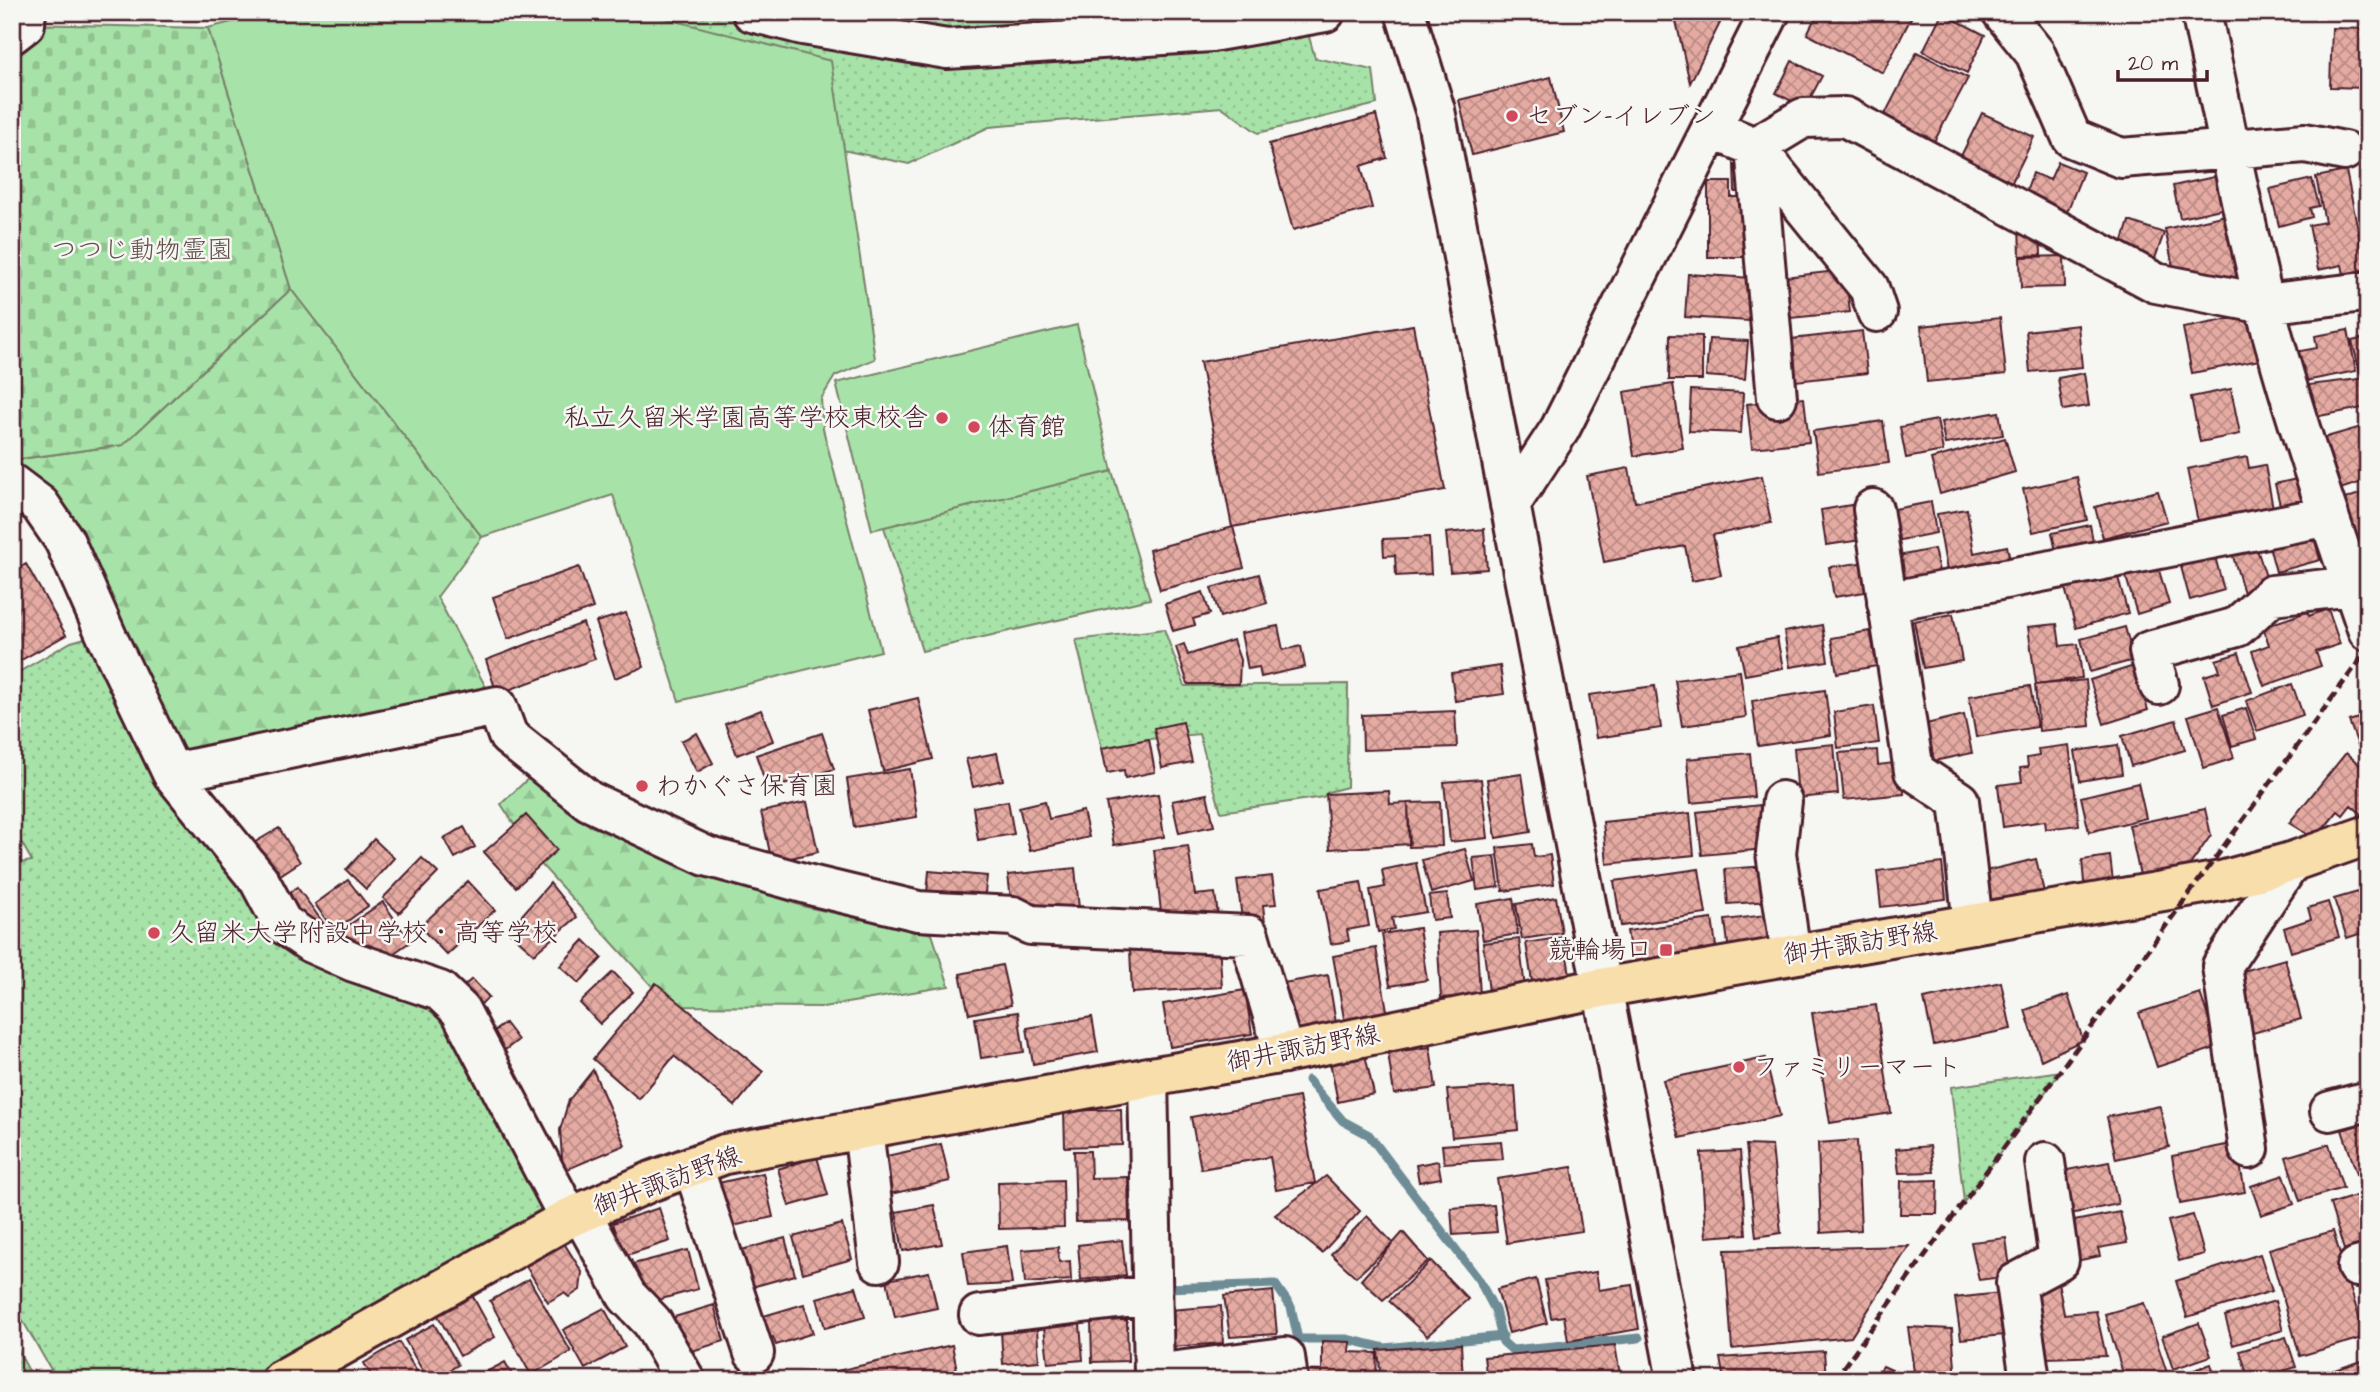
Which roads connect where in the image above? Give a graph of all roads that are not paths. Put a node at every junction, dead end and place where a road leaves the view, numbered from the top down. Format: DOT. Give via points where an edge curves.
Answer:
graph roads {
  1 [pos="26,12"];
  2 [pos="752,12"];
  3 [pos="1325,12"];
  4 [pos="1405,12"];
  5 [pos="1770,12"];
  6 [pos="2002,12"];
  7 [pos="2201,12"];
  8 [pos="12,34"];
  9 [pos="1712,129"];
  10 [pos="1755,146"];
  11 [pos="2229,149"];
  12 [pos="2344,151"];
  13 [pos="2368,294"];
  14 [pos="2265,304"];
  15 [pos="1877,313"];
  16 [pos="1777,398"];
  17 [pos="12,484"];
  18 [pos="1510,505"];
  19 [pos="1873,509"];
  20 [pos="2329,516"];
  21 [pos="2353,586"];
  22 [pos="1887,602"];
  23 [pos="2368,631"];
  24 [pos="2159,685"];
  25 [pos="172,773"];
  26 [pos="1782,801"];
  27 [pos="2368,835"];
  28 [pos="2291,862"];
  29 [pos="1973,924"];
  30 [pos="1791,954"];
  31 [pos="1601,988"];
  32 [pos="1284,1053"];
  33 [pos="1148,1077"];
  34 [pos="2368,1101"];
  35 [pos="2330,1111"];
  36 [pos="863,1129"];
  37 [pos="2249,1149"];
  38 [pos="2045,1162"];
  39 [pos="693,1166"];
  40 [pos="575,1215"];
  41 [pos="879,1262"];
  42 [pos="1152,1295"];
  43 [pos="978,1315"];
  44 [pos="754,1353"];
  45 [pos="281,1380"];
  46 [pos="685,1380"];
  47 [pos="1288,1380"];
  48 [pos="1677,1380"];
  49 [pos="2030,1380"];
  1 -- 8 [label="street" via="25,24"];
  2 -- 3 [label="street" via="947,49 1211,33"];
  4 -- 18 [label="street" via="1435,110"];
  5 -- 9 [label="street"];
  6 -- 11 [label="street" via="2035,53 2072,138 2121,158"];
  7 -- 11 [label="street"];
  9 -- 10 [label="street"];
  9 -- 18 [label="street" via="1560,429"];
  10 -- 14 [label="street" via="1803,118 1845,117 2156,283"];
  10 -- 15 [label="street" via="1868,288"];
  10 -- 16 [label="street"];
  11 -- 12 [label="street" via="2305,143"];
  11 -- 14 [label="street"];
  13 -- 14 [label="street"];
  14 -- 20 [label="street"];
  17 -- 25 [label="street" via="40,505 64,540"];
  18 -- 31 [label="street"];
  19 -- 22 [label="street"];
  20 -- 21 [label="street"];
  20 -- 22 [label="street"];
  21 -- 23 [label="street"];
  21 -- 24 [label="street" via="2272,596 2237,627 2149,651"];
  22 -- 29 [label="street" via="1914,771 1959,801"];
  25 -- 32 [label="street" via="497,706 508,736 589,801 706,856 918,911 1013,916 1031,925 1249,935"];
  25 -- 40 [label="street" via="259,880 282,923 311,943 354,962 440,991 460,1010"];
  26 -- 30 [label="street" via="1776,853"];
  27 -- 28 [label="main road, 御井諏訪野線"];
  28 -- 29 [label="main road, 御井諏訪野線" via="2221,881"];
  28 -- 37 [label="street" via="2222,966"];
  29 -- 30 [label="main road, 御井諏訪野線"];
  30 -- 31 [label="main road, 御井諏訪野線"];
  31 -- 32 [label="main road, 御井諏訪野線"];
  31 -- 48 [label="street"];
  32 -- 33 [label="main road, 御井諏訪野線"];
  33 -- 36 [label="main road, 御井諏訪野線"];
  33 -- 42 [label="street"];
  34 -- 35 [label="street"];
  36 -- 39 [label="main road, 御井諏訪野線" via="725,1154"];
  36 -- 41 [label="street"];
  38 -- 49 [label="street" via="2059,1260 2016,1283"];
  39 -- 40 [label="main road, 御井諏訪野線"];
  39 -- 44 [label="street"];
  40 -- 45 [label="main road, 御井諏訪野線"];
  40 -- 46 [label="street" via="627,1296 652,1322"];
  42 -- 43 [label="street"];
  42 -- 47 [label="street" via="1154,1374 1284,1357"];
}
